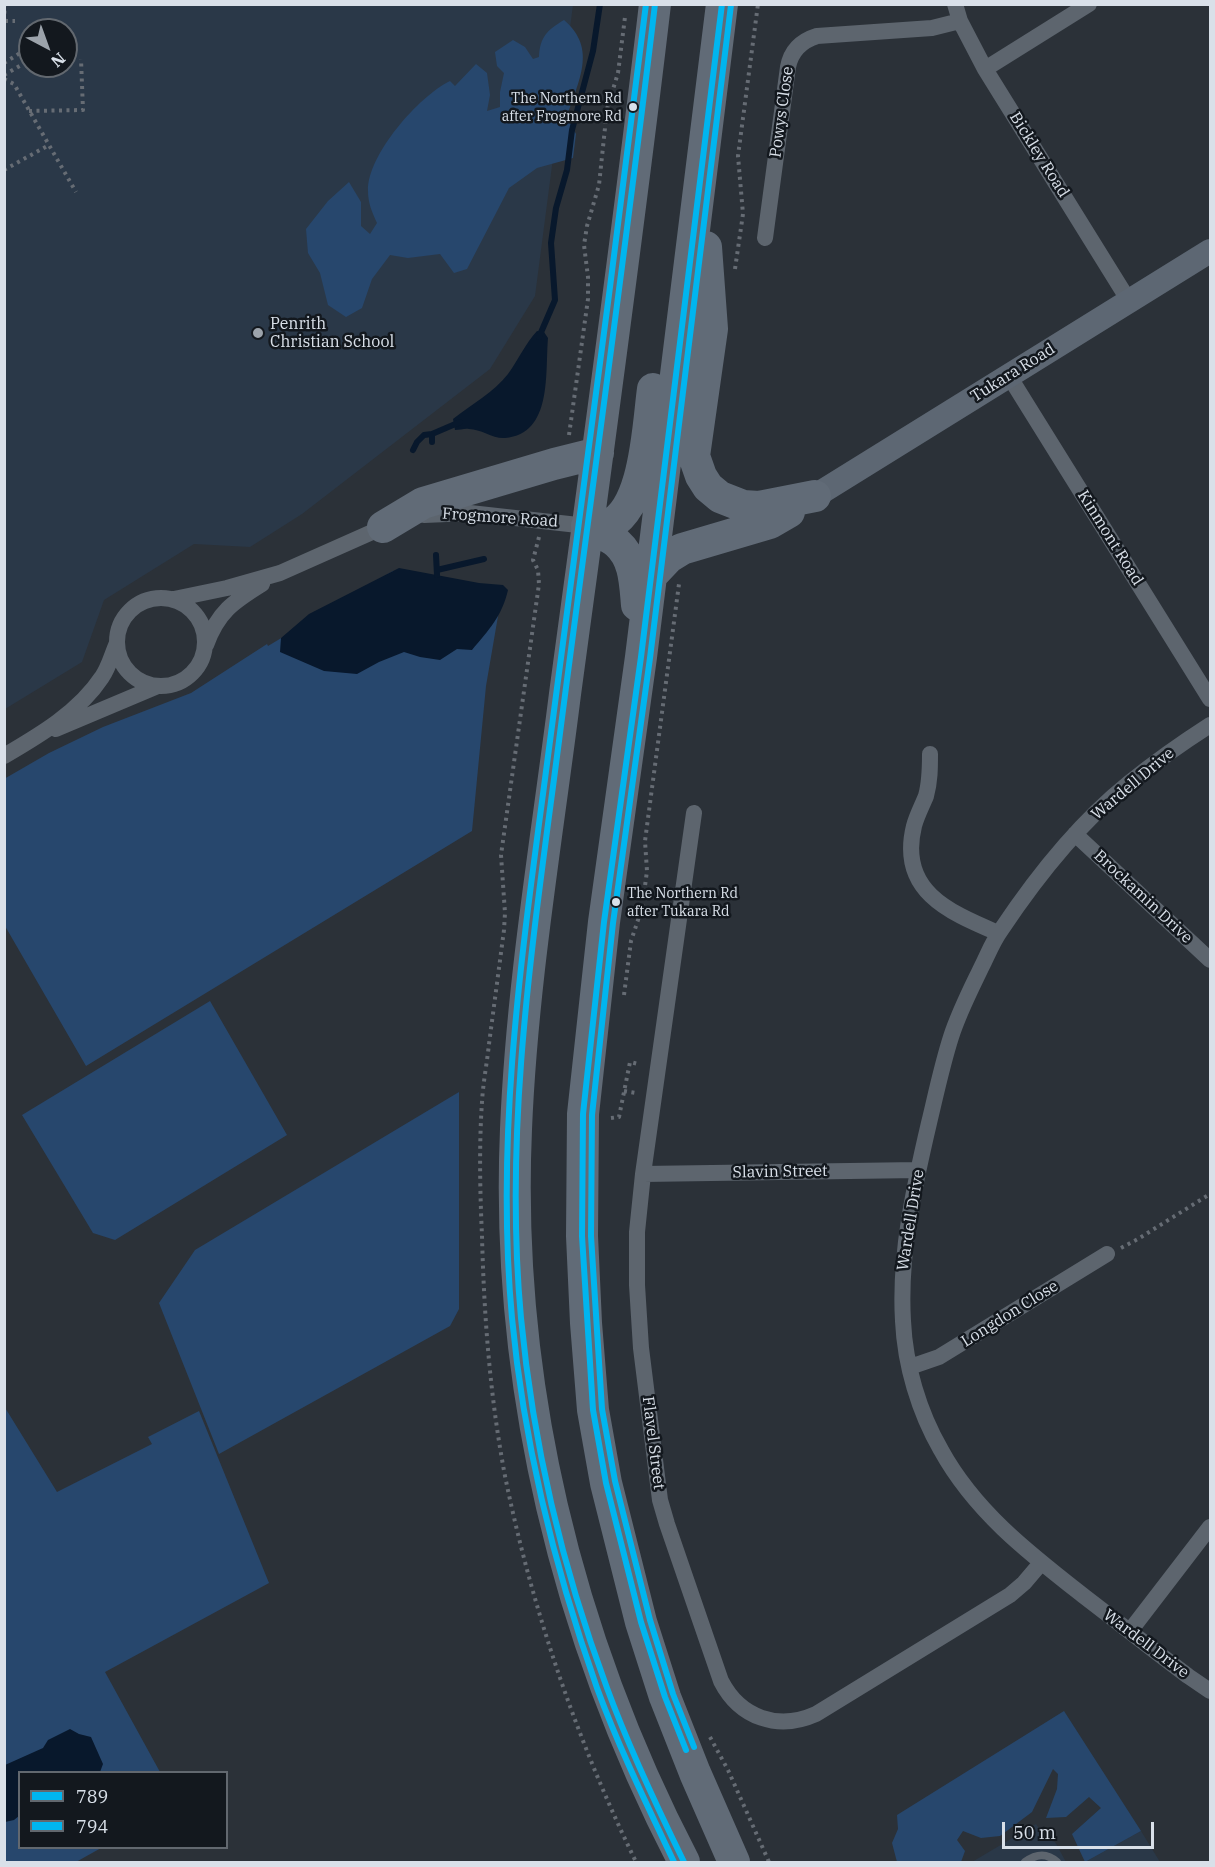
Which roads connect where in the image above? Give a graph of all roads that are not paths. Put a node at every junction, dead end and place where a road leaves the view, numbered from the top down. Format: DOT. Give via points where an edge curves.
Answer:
graph roads {
  1 [pos="655,4"];
  2 [pos="722,4"];
  3 [pos="955,4"];
  4 [pos="1089,4"];
  5 [pos="960,21"];
  6 [pos="986,69"];
  7 [pos="700,181"];
  8 [pos="765,238"];
  9 [pos="1210,250"];
  10 [pos="1129,301"];
  11 [pos="1009,376"];
  12 [pos="598,453"];
  13 [pos="815,496"];
  14 [pos="587,526"];
  15 [pos="382,527"];
  16 [pos="280,573"];
  17 [pos="651,576"];
  18 [pos="174,599"];
  19 [pos="117,643"];
  20 [pos="206,648"];
  21 [pos="641,657"];
  22 [pos="158,686"];
  23 [pos="1210,699"];
  24 [pos="1210,725"];
  25 [pos="40,735"];
  26 [pos="930,754"];
  27 [pos="4,756"];
  28 [pos="694,813"];
  29 [pos="1075,834"];
  30 [pos="998,933"];
  31 [pos="1210,960"];
  32 [pos="918,1170"];
  33 [pos="643,1174"];
  34 [pos="1107,1254"];
  35 [pos="910,1367"];
  36 [pos="1210,1527"];
  37 [pos="1041,1563"];
  38 [pos="1130,1631"];
  39 [pos="1210,1691"];
  40 [pos="684,1863"];
  41 [pos="734,1863"];
  42 [pos="1025,1863"];
  43 [pos="1057,1863"];
  1 -- 12 [label="highway"];
  2 -- 7 [label="highway"];
  3 -- 5 [label="street, Bickley Road"];
  4 -- 6 [label="street"];
  5 -- 6 [label="street, Bickley Road"];
  5 -- 8 [label="street, Powys Close" via="932,28 817,36 796,48 788,67"];
  6 -- 10 [label="street, Bickley Road"];
  7 -- 13 [label="highway" via="712,329 694,456 701,476 720,497 743,506 759,507"];
  7 -- 14 [label="highway" via="665,300 643,463 636,488 632,500 615,520 608,525"];
  7 -- 17 [label="highway"];
  9 -- 10 [label="street, Tukara Road"];
  10 -- 11 [label="street, Tukara Road"];
  11 -- 13 [label="street, Tukara Road"];
  11 -- 23 [label="street, Kinmont Road"];
  12 -- 14 [label="highway"];
  12 -- 15 [label="highway" via="423,503"];
  13 -- 17 [label="highway" via="770,523 682,549"];
  14 -- 15 [label="street, Frogmore Road" via="433,513"];
  14 -- 21 [label="highway" via="626,553 633,571"];
  14 -- 40 [label="highway" via="527,990 516,1127 520,1320 536,1438 582,1616 626,1740"];
  15 -- 16 [label="street, Frogmore Road"];
  16 -- 18 [label="street, Frogmore Road"];
  16 -- 20 [label="street, Frogmore Road" via="227,607"];
  17 -- 21 [label="highway"];
  18 -- 19 [label="street" via="153,598 135,606 122,622"];
  18 -- 20 [label="street" via="198,616"];
  19 -- 22 [label="street" via="122,663 129,672"];
  19 -- 25 [label="street" via="104,676 88,695"];
  20 -- 22 [label="street" via="189,676"];
  21 -- 41 [label="highway" via="604,922 583,1114 586,1323 593,1410 606,1483 641,1622 665,1697"];
  22 -- 25 [label="street"];
  24 -- 29 [label="street, Wardell Drive" via="1126,785"];
  25 -- 27 [label="street"];
  26 -- 30 [label="street" via="928,785 912,838 916,872 927,892 940,904"];
  28 -- 33 [label="street, Flavel Street"];
  29 -- 30 [label="street, Wardell Drive"];
  29 -- 31 [label="street, Brockamin Drive"];
  30 -- 32 [label="street, Wardell Drive" via="952,1034"];
  32 -- 33 [label="street, Slavin Street"];
  32 -- 35 [label="street, Wardell Drive" via="902,1281"];
  33 -- 37 [label="street, Flavel Street" via="637,1285 656,1481 721,1681 736,1703 770,1721 794,1722 816,1714 1010,1594"];
  34 -- 35 [label="street, Longdon Close" via="939,1358"];
  35 -- 37 [label="street, Wardell Drive" via="926,1418 957,1477 988,1515"];
  36 -- 38 [label="street"];
  37 -- 38 [label="street, Wardell Drive"];
  38 -- 39 [label="street, Wardell Drive"];
  42 -- 43 [label="lane" via="1038,1855 1051,1856"];
}
